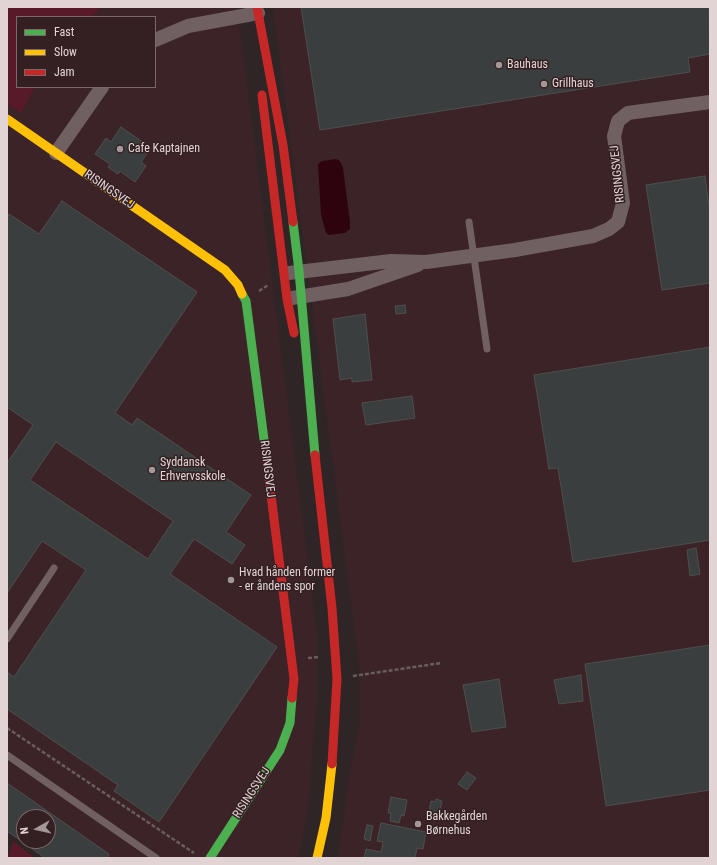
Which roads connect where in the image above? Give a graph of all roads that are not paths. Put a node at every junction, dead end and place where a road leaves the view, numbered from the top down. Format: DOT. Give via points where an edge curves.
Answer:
graph roads {
  1 [pos="258,10"];
  2 [pos="156,40"];
  3 [pos="260,73"];
  4 [pos="101,88"];
  5 [pos="261,89"];
  6 [pos="710,102"];
  7 [pos="7,119"];
  8 [pos="56,153"];
  9 [pos="469,222"];
  10 [pos="474,255"];
  11 [pos="426,262"];
  12 [pos="299,271"];
  13 [pos="284,274"];
  14 [pos="302,297"];
  15 [pos="288,299"];
  16 [pos="487,349"];
  17 [pos="313,440"];
  18 [pos="54,568"];
  19 [pos="7,638"];
  20 [pos="7,756"];
  21 [pos="156,858"];
  22 [pos="210,858"];
  23 [pos="317,858"];
  1 -- 2 [label="street" via="188,26"];
  1 -- 3 [label="street"];
  1 -- 12 [label="street" via="284,146"];
  4 -- 8 [label="street"];
  5 -- 13 [label="street"];
  6 -- 10 [label="street, RISINGSVEJ" via="628,113 618,121 614,136 623,204 618,222 609,229 567,242"];
  7 -- 8 [label="street, RISINGSVEJ"];
  8 -- 22 [label="street, RISINGSVEJ" via="225,270 238,285 246,301 294,679 290,723 280,750"];
  9 -- 10 [label="lane"];
  10 -- 11 [label="street, RISINGSVEJ"];
  10 -- 16 [label="lane"];
  11 -- 12 [label="street, RISINGSVEJ" via="391,261"];
  11 -- 14 [label="street, RISINGSVEJ" via="348,289"];
  12 -- 13 [label="street, RISINGSVEJ"];
  12 -- 14 [label="street"];
  13 -- 15 [label="street"];
  14 -- 15 [label="street, RISINGSVEJ"];
  14 -- 17 [label="street"];
  15 -- 17 [label="street"];
  17 -- 23 [label="street" via="332,608 337,679 326,818"];
  18 -- 19 [label="lane"];
  20 -- 21 [label="lane"];
}
